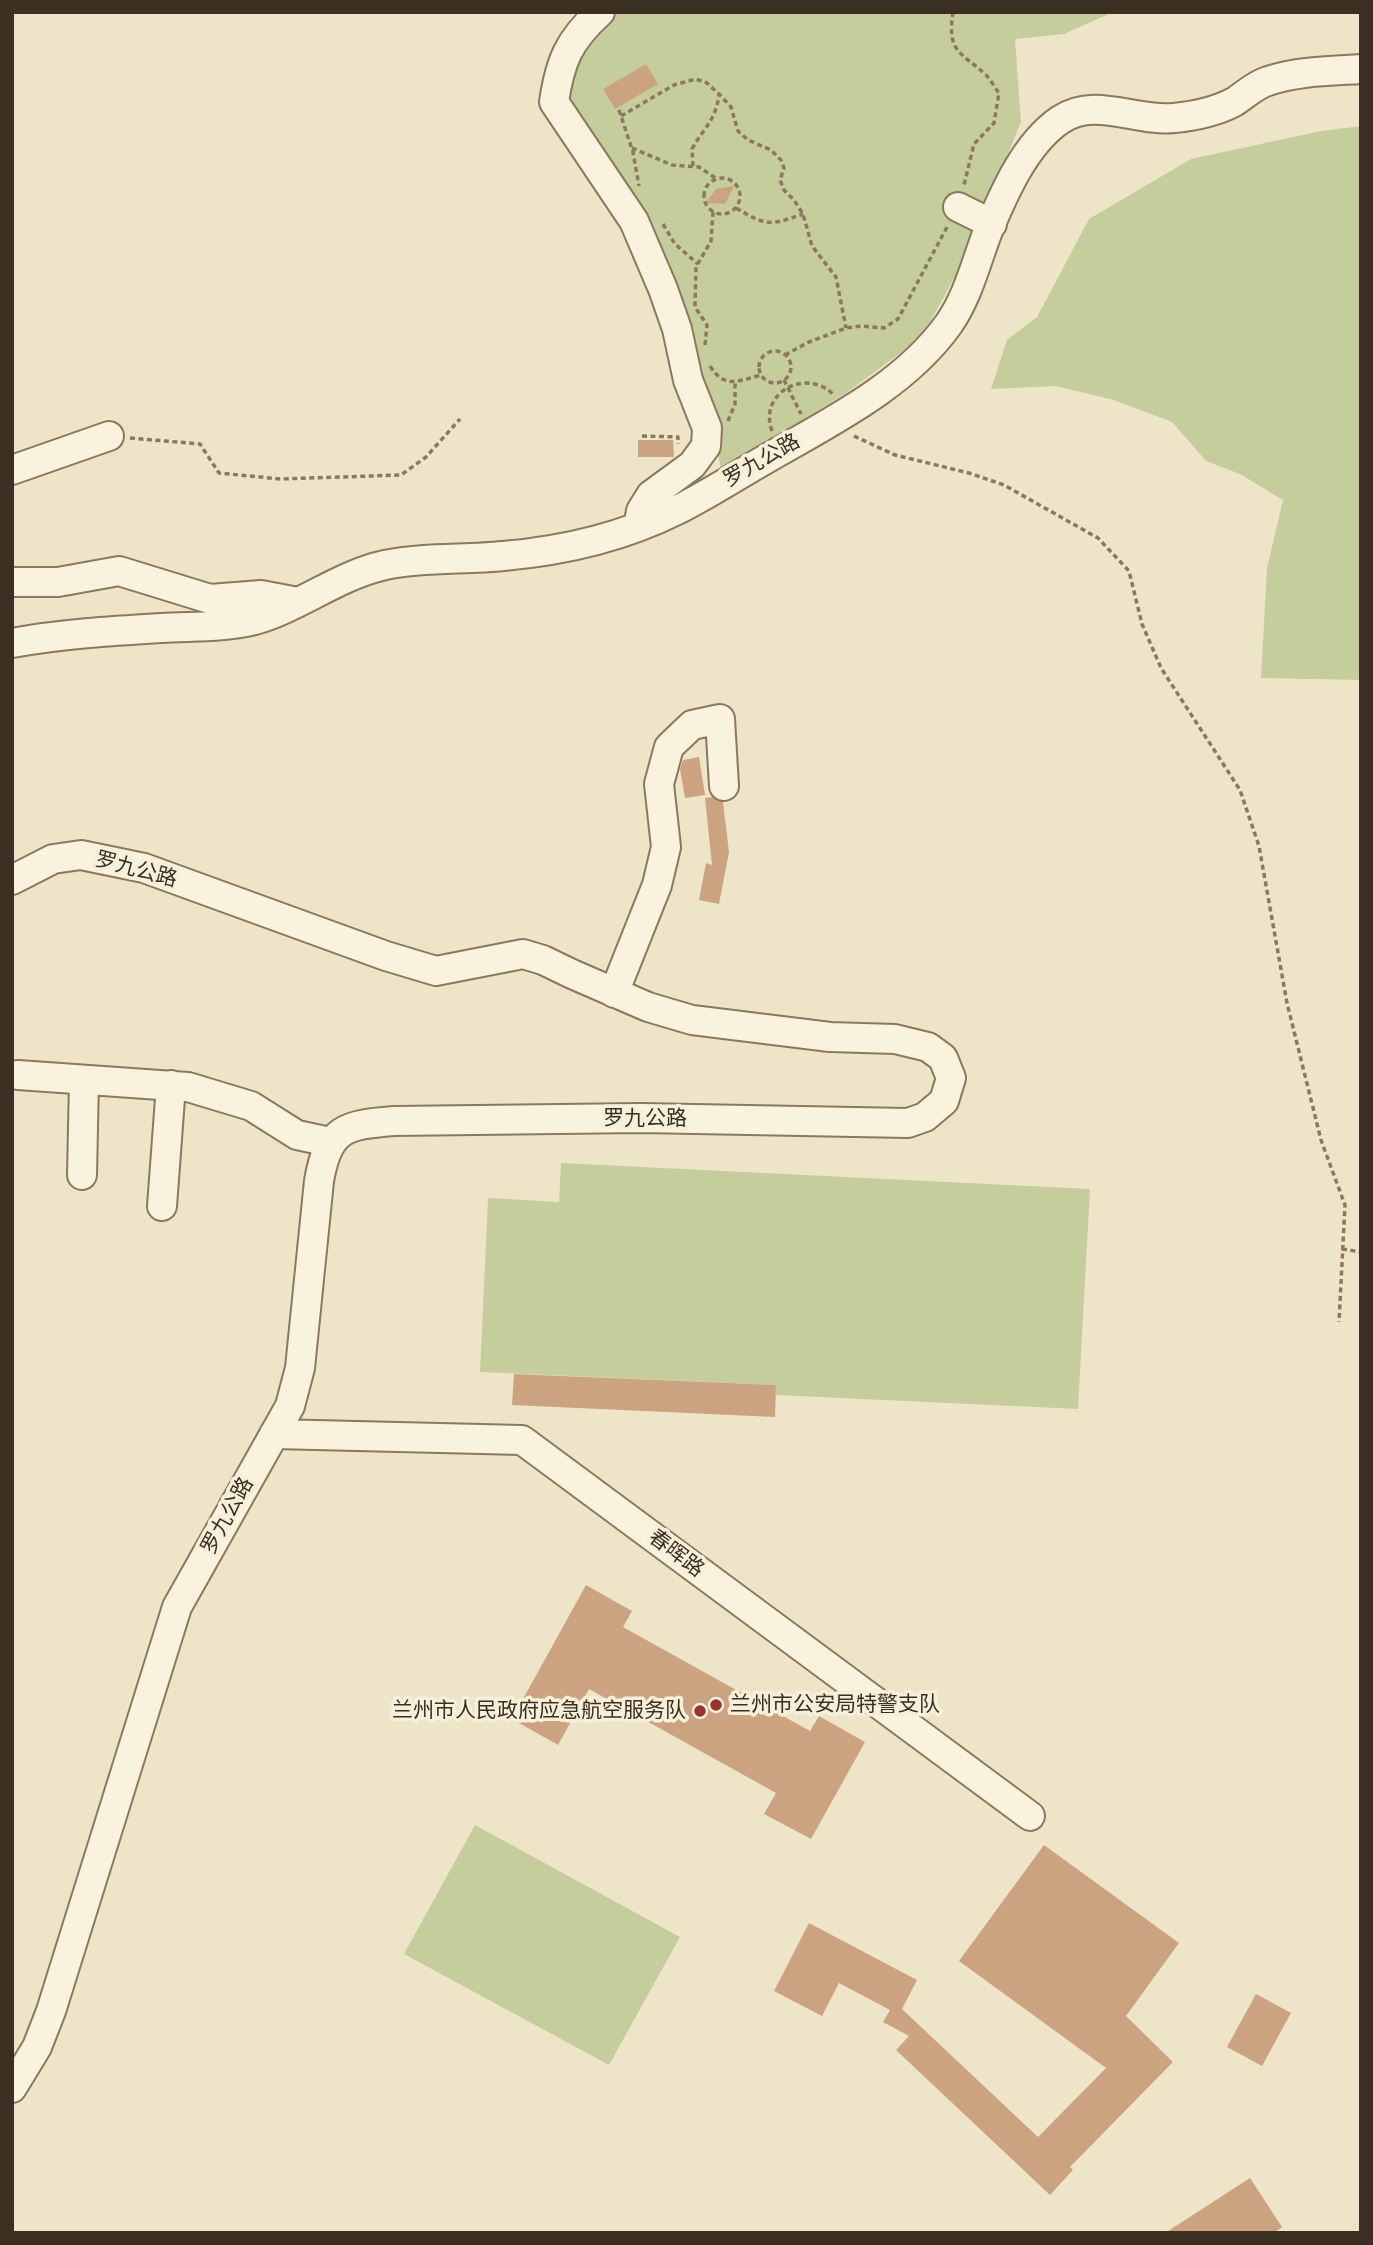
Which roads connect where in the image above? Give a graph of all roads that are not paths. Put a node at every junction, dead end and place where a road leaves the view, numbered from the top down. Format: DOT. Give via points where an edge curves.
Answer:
graph roads {
  1 [pos="600,12"];
  2 [pos="1361,69"];
  3 [pos="958,206"];
  4 [pos="992,224"];
  5 [pos="109,436"];
  6 [pos="12,470"];
  7 [pos="638,527"];
  8 [pos="12,582"];
  9 [pos="298,602"];
  10 [pos="12,643"];
  11 [pos="724,786"];
  12 [pos="12,880"];
  13 [pos="614,993"];
  14 [pos="18,1075"];
  15 [pos="84,1080"];
  16 [pos="171,1086"];
  17 [pos="330,1142"];
  18 [pos="82,1175"];
  19 [pos="162,1206"];
  20 [pos="274,1434"];
  21 [pos="1030,1816"];
  22 [pos="15,2078"];
  1 -- 7 [label="street" via="568,48 554,102 634,221 663,289 688,380 707,428 706,446 692,465 651,495"];
  2 -- 4 [label="street, 罗九公路" via="1293,74 1262,83 1217,110 1191,116 1163,119 1091,107 1064,117 1028,151"];
  3 -- 4 [label="street"];
  4 -- 7 [label="street, 罗九公路" via="950,323 915,364 824,415 677,510"];
  5 -- 6 [label="street"];
  7 -- 9 [label="street, 罗九公路" via="576,546 384,565"];
  8 -- 9 [label="street" via="58,582 119,571 210,599 261,595"];
  9 -- 10 [label="street, 罗九公路" via="257,620 215,628 51,636"];
  11 -- 13 [label="street" via="720,719 692,725 669,747 659,784 666,847 657,885"];
  12 -- 13 [label="street, 罗九公路" via="53,859 81,855 144,868 436,971 523,954"];
  13 -- 17 [label="street, 罗九公路" via="692,1020 830,1037 895,1039 928,1047 943,1058 951,1078 944,1101 908,1124 641,1118 394,1121 362,1124 342,1131"];
  14 -- 15 [label="street"];
  15 -- 16 [label="street"];
  15 -- 18 [label="street"];
  16 -- 17 [label="street" via="251,1106 298,1135"];
  16 -- 19 [label="street"];
  17 -- 20 [label="street, 罗九公路" via="319,1181 300,1368 290,1406"];
  20 -- 21 [label="street, 春晖路" via="522,1440 774,1614"];
  20 -- 22 [label="street, 罗九公路" via="177,1607 51,2011 37,2047"];
}
